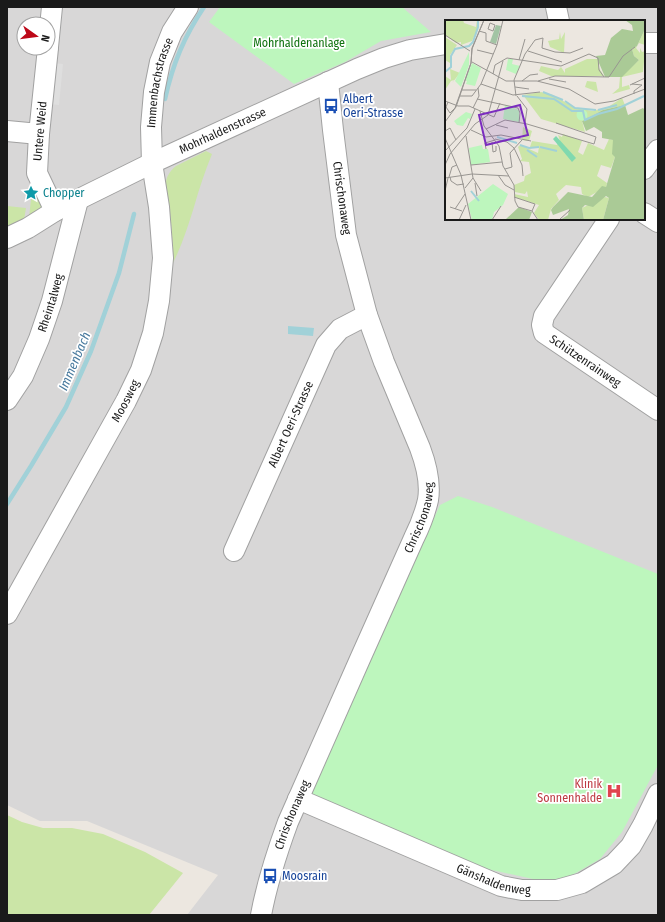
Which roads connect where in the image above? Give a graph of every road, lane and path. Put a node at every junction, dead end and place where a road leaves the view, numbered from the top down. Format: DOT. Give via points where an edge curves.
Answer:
graph roads {
  1 [pos="188,7"];
  2 [pos="556,7"];
  3 [pos="559,20"];
  4 [pos="645,43"];
  5 [pos="658,43"];
  6 [pos="445,44"];
  7 [pos="47,56"];
  8 [pos="328,82"];
  9 [pos="7,131"];
  10 [pos="39,134"];
  11 [pos="658,150"];
  12 [pos="152,163"];
  13 [pos="645,169"];
  14 [pos="78,200"];
  15 [pos="55,211"];
  16 [pos="645,214"];
  17 [pos="608,220"];
  18 [pos="658,222"];
  19 [pos="7,238"];
  20 [pos="367,315"];
  21 [pos="7,400"];
  22 [pos="658,410"];
  23 [pos="234,551"];
  24 [pos="7,614"];
  25 [pos="658,794"];
  26 [pos="298,799"];
  27 [pos="261,915"];
  1 -- 12 [label="street, Immenbachstrasse" via="172,32 160,62 151,127"];
  2 -- 3 [label="street"];
  4 -- 5 [label="street"];
  6 -- 8 [label="street, Mohrhaldenstrasse" via="410,50 384,58"];
  7 -- 10 [label="street, Untere Weid"];
  8 -- 12 [label="street, Mohrhaldenstrasse"];
  8 -- 20 [label="street, Chrischonaweg" via="346,235"];
  9 -- 10 [label="street"];
  10 -- 15 [label="street, Untere Weid" via="37,173"];
  11 -- 13 [label="street"];
  12 -- 14 [label="street, Mohrhaldenstrasse"];
  12 -- 24 [label="street, Moosweg" via="163,258 160,301 153,333 141,370 126,401"];
  14 -- 15 [label="street, Mohrhaldenstrasse"];
  14 -- 21 [label="street, Rheintalweg" via="52,302 39,339 23,376"];
  15 -- 19 [label="street, Mohrhaldenstrasse"];
  16 -- 18 [label="street"];
  17 -- 22 [label="street, Schützenrainweg" via="544,316 544,333"];
  20 -- 23 [label="street, Albert Oeri-Strasse" via="340,329 326,345"];
  20 -- 26 [label="street, Chrischonaweg" via="420,448 428,479 428,499 420,526"];
  25 -- 26 [label="street, Gänshaldenweg" via="631,846 614,864 582,883 557,890 526,890 501,886"];
  26 -- 27 [label="street, Chrischonaweg" via="280,843"];
}
